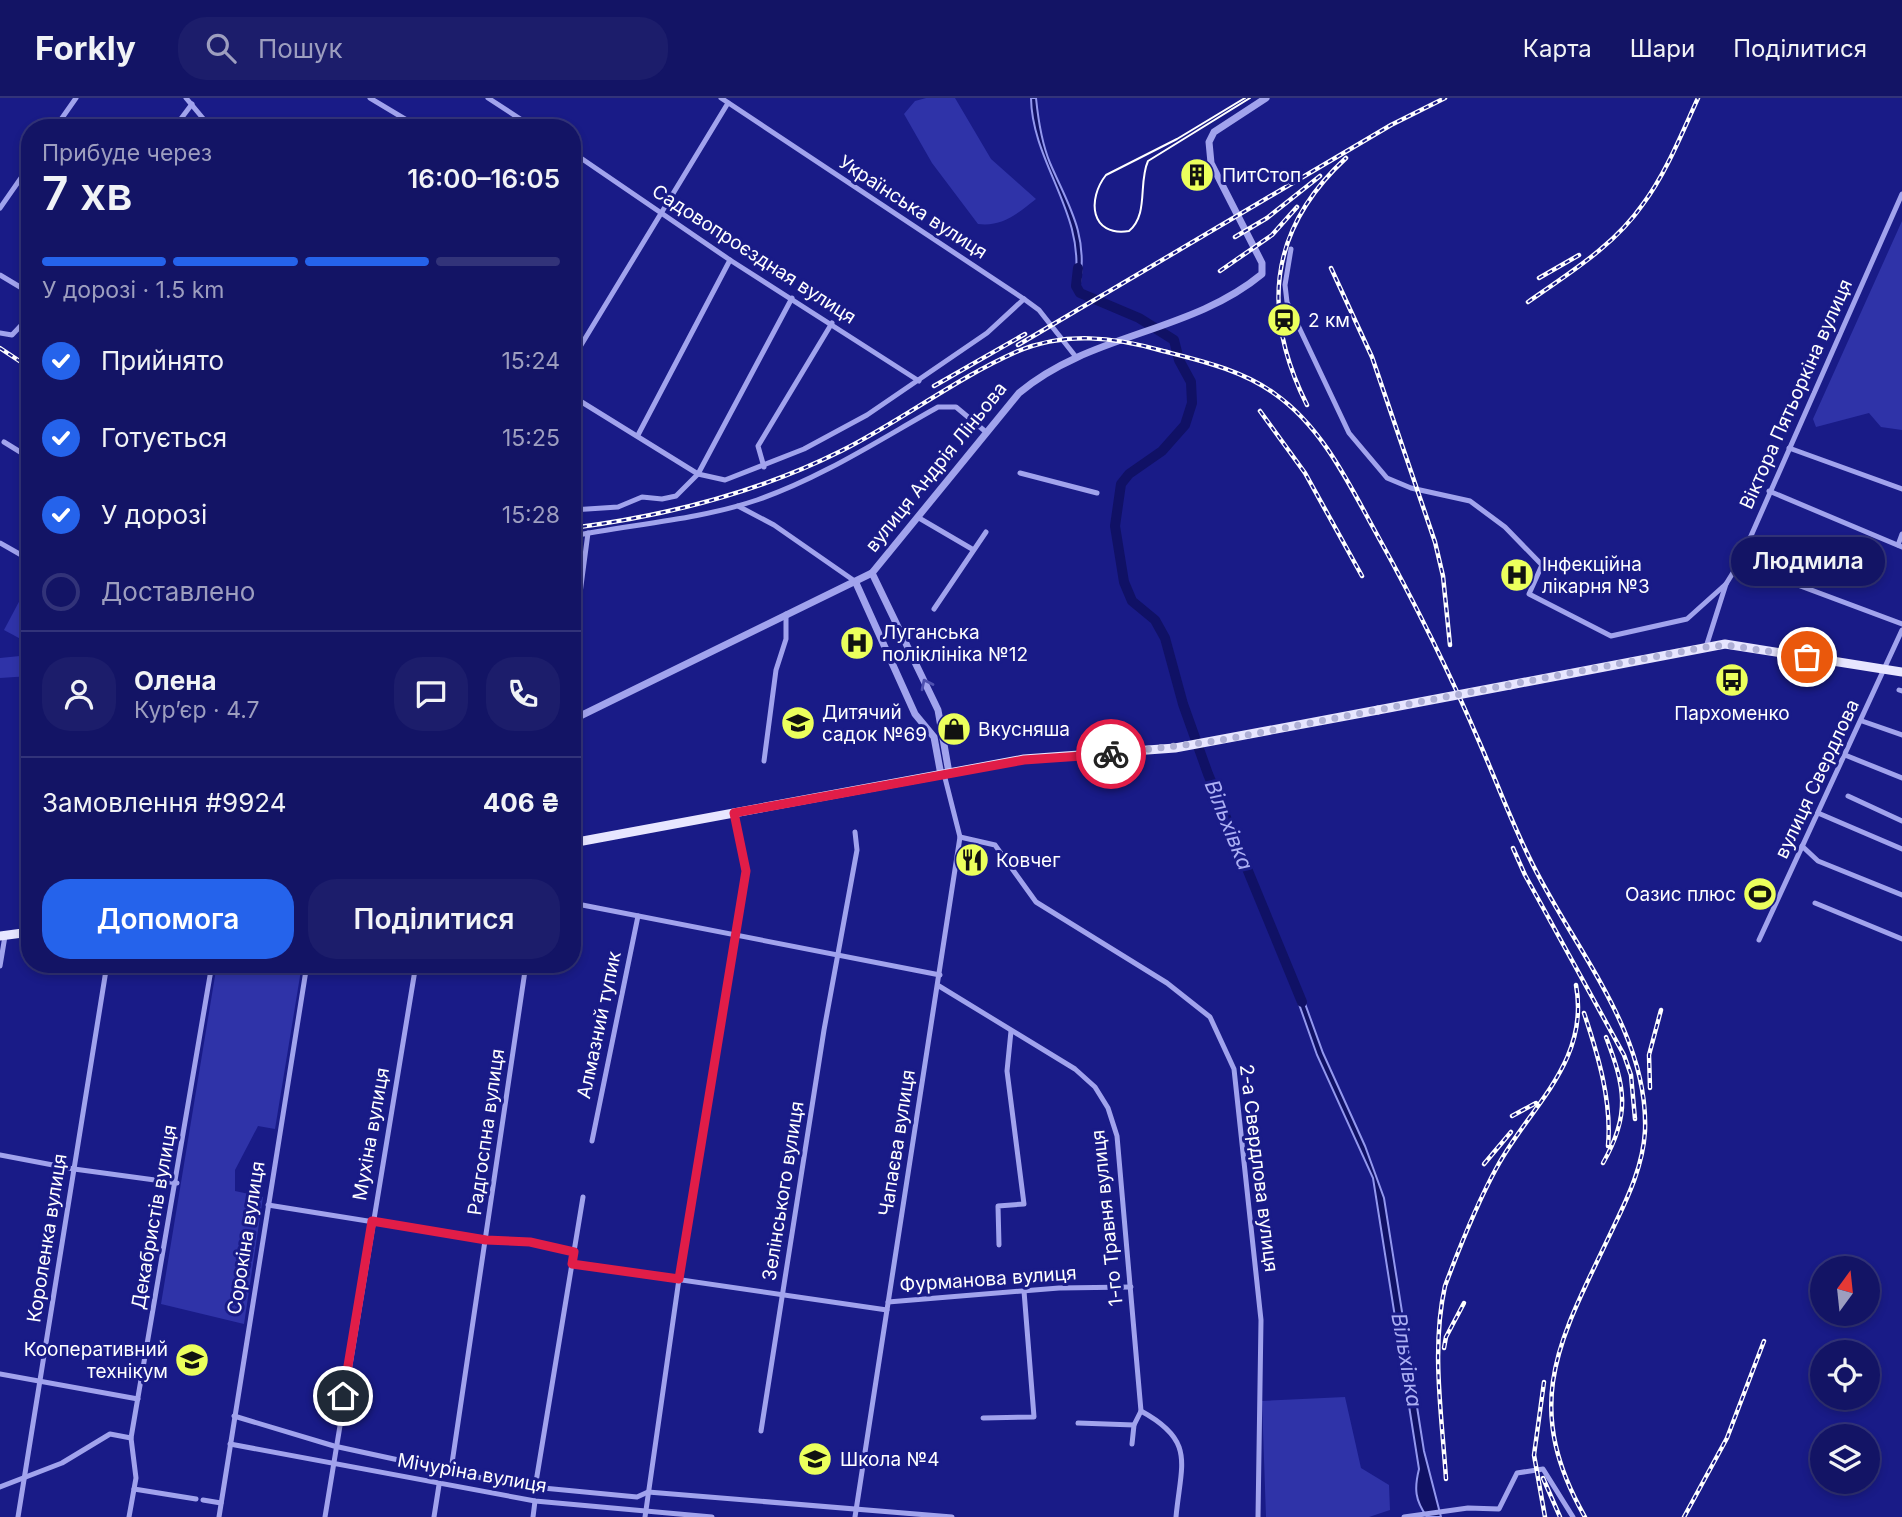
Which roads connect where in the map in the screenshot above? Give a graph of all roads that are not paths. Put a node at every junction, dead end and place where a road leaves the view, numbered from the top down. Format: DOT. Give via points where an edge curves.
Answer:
graph roads {
  1 [pos="76,98"];
  2 [pos="186,98"];
  3 [pos="488,98"];
  4 [pos="721,98"];
  5 [pos="1266,98"];
  6 [pos="374,99"];
  7 [pos="728,103"];
  8 [pos="192,104"];
  9 [pos="61,119"];
  10 [pos="181,119"];
  11 [pos="204,119"];
  12 [pos="406,119"];
  13 [pos="520,119"];
  14 [pos="581,158"];
  15 [pos="21,178"];
  16 [pos="1902,194"];
  17 [pos="0,208"];
  18 [pos="662,212"];
  19 [pos="1292,248"];
  20 [pos="730,260"];
  21 [pos="0,275"];
  22 [pos="21,288"];
  23 [pos="792,298"];
  24 [pos="1024,299"];
  25 [pos="832,323"];
  26 [pos="21,326"];
  27 [pos="0,333"];
  28 [pos="581,345"];
  29 [pos="1076,356"];
  30 [pos="919,381"];
  31 [pos="581,401"];
  32 [pos="986,432"];
  33 [pos="638,435"];
  34 [pos="4,442"];
  35 [pos="1789,448"];
  36 [pos="21,452"];
  37 [pos="764,467"];
  38 [pos="1020,473"];
  39 [pos="698,474"];
  40 [pos="1902,489"];
  41 [pos="1769,492"];
  42 [pos="1097,493"];
  43 [pos="736,505"];
  44 [pos="581,509"];
  45 [pos="919,518"];
  46 [pos="986,532"];
  47 [pos="588,533"];
  48 [pos="581,534"];
  49 [pos="1902,534"];
  50 [pos="0,543"];
  51 [pos="1900,546"];
  52 [pos="972,549"];
  53 [pos="21,555"];
  54 [pos="1739,563"];
  55 [pos="872,573"];
  56 [pos="856,583"];
  57 [pos="1726,584"];
  58 [pos="581,586"];
  59 [pos="933,609"];
  60 [pos="786,614"];
  61 [pos="1902,624"];
  62 [pos="1902,630"];
  63 [pos="1706,647"];
  64 [pos="1885,669"];
  65 [pos="1902,672"];
  66 [pos="581,716"];
  67 [pos="1862,721"];
  68 [pos="1902,735"];
  69 [pos="1845,755"];
  70 [pos="764,761"];
  71 [pos="945,774"];
  72 [pos="1902,778"];
  73 [pos="1848,796"];
  74 [pos="734,813"];
  75 [pos="1818,813"];
  76 [pos="1902,821"];
  77 [pos="855,832"];
  78 [pos="960,837"];
  79 [pos="581,841"];
  80 [pos="1802,846"];
  81 [pos="1902,849"];
  82 [pos="1902,895"];
  83 [pos="1815,903"];
  84 [pos="581,905"];
  85 [pos="638,916"];
  86 [pos="21,933"];
  87 [pos="736,935"];
  88 [pos="3,936"];
  89 [pos="1902,939"];
  90 [pos="1759,940"];
  91 [pos="838,956"];
  92 [pos="0,966"];
  93 [pos="106,973"];
  94 [pos="211,973"];
  95 [pos="305,973"];
  96 [pos="414,973"];
  97 [pos="525,973"];
  98 [pos="940,975"];
  99 [pos="939,986"];
  100 [pos="1012,1031"];
  101 [pos="592,1141"];
  102 [pos="0,1155"];
  103 [pos="75,1169"];
  104 [pos="177,1183"];
  105 [pos="583,1196"];
  106 [pos="268,1205"];
  107 [pos="372,1221"];
  108 [pos="486,1240"];
  109 [pos="999,1245"];
  110 [pos="574,1252"];
  111 [pos="572,1264"];
  112 [pos="679,1279"];
  113 [pos="1132,1287"];
  114 [pos="1024,1291"];
  115 [pos="784,1293"];
  116 [pos="888,1302"];
  117 [pos="887,1310"];
  118 [pos="0,1374"];
  119 [pos="40,1383"];
  120 [pos="138,1399"];
  121 [pos="1141,1411"];
  122 [pos="234,1416"];
  123 [pos="984,1418"];
  124 [pos="1078,1423"];
  125 [pos="1134,1425"];
  126 [pos="761,1432"];
  127 [pos="131,1438"];
  128 [pos="230,1444"];
  129 [pos="1132,1444"];
  130 [pos="334,1446"];
  131 [pos="333,1465"];
  132 [pos="451,1470"];
  133 [pos="24,1479"];
  134 [pos="439,1485"];
  135 [pos="514,1485"];
  136 [pos="522,1486"];
  137 [pos="0,1487"];
  138 [pos="535,1488"];
  139 [pos="134,1489"];
  140 [pos="648,1492"];
  141 [pos="535,1501"];
  142 [pos="221,1503"];
  143 [pos="1499,1508"];
  144 [pos="645,1514"];
  145 [pos="855,1514"];
  146 [pos="18,1517"];
  147 [pos="129,1517"];
  148 [pos="219,1517"];
  149 [pos="325,1517"];
  150 [pos="434,1517"];
  151 [pos="533,1517"];
  152 [pos="712,1517"];
  153 [pos="952,1517"];
  154 [pos="1176,1517"];
  155 [pos="1258,1517"];
  156 [pos="1404,1517"];
  157 [pos="1497,1517"];
  158 [pos="1573,1517"];
  1 -- 9 [label="street"];
  2 -- 8 [label="street"];
  3 -- 13 [label="street"];
  4 -- 7 [label="street, Українська вулиця"];
  5 -- 29 [label="street, вулиця Андрія Ліньова" via="1214,132 1209,152 1210,163 1262,263 1262,274 1217,303"];
  6 -- 12 [label="street"];
  7 -- 18 [label="street"];
  7 -- 24 [label="street, Українська вулиця"];
  8 -- 10 [label="street"];
  8 -- 11 [label="street"];
  14 -- 18 [label="street, Садовопроєздная вулиця"];
  15 -- 17 [label="street"];
  16 -- 35 [label="street, Віктора Пятьоркіна вулиця"];
  18 -- 20 [label="street, Садовопроєздная вулиця"];
  18 -- 28 [label="street"];
  19 -- 57 [label="street" via="1284,285 1287,302 1349,433 1387,478 1470,501 1505,527 1542,565 1529,594 1611,636 1686,619"];
  20 -- 23 [label="street, Садовопроєздная вулиця"];
  20 -- 33 [label="street"];
  21 -- 22 [label="street"];
  23 -- 25 [label="street, Садовопроєздная вулиця"];
  23 -- 39 [label="street"];
  24 -- 29 [label="street, Українська вулиця" via="1039,310"];
  24 -- 30 [label="street"];
  25 -- 30 [label="street, Садовопроєздная вулиця"];
  25 -- 37 [label="street" via="758,446"];
  26 -- 27 [label="street" via="12,335"];
  29 -- 32 [label="street, вулиця Андрія Ліньова" via="1028,384"];
  30 -- 37 [label="street" via="856,420"];
  31 -- 33 [label="street"];
  32 -- 43 [label="street" via="956,407 938,407 801,482"];
  32 -- 45 [label="street, вулиця Андрія Ліньова"];
  33 -- 39 [label="street"];
  34 -- 36 [label="street"];
  35 -- 40 [label="street"];
  35 -- 41 [label="street, Віктора Пятьоркіна вулиця"];
  37 -- 39 [label="street" via="725,480"];
  38 -- 42 [label="street"];
  39 -- 44 [label="street" via="676,496"];
  41 -- 51 [label="street"];
  41 -- 54 [label="street, Віктора Пятьоркіна вулиця"];
  43 -- 47 [label="street"];
  43 -- 56 [label="street" via="774,525"];
  45 -- 52 [label="street"];
  45 -- 55 [label="street, вулиця Андрія Ліньова"];
  46 -- 52 [label="street"];
  47 -- 48 [label="street"];
  47 -- 58 [label="street"];
  49 -- 51 [label="street"];
  50 -- 53 [label="street"];
  52 -- 59 [label="street"];
  54 -- 57 [label="street, Віктора Пятьоркіна вулиця"];
  54 -- 61 [label="street"];
  55 -- 56 [label="street, вулиця Андрія Ліньова"];
  71 -- 55 [label="street, Чапаєва вулиця, one-way" via="938,710"];
  56 -- 60 [label="street, вулиця Андрія Ліньова"];
  56 -- 71 [label="street, Чапаєва вулиця" via="915,714 934,737"];
  57 -- 63 [label="street, Віктора Пятьоркіна вулиця"];
  60 -- 66 [label="street, вулиця Андрія Ліньова"];
  60 -- 70 [label="street" via="786,639 776,670"];
  62 -- 64 [label="street, вулиця Свердлова"];
  63 -- 64 [label="main road" via="1726,645"];
  63 -- 71 [label="main road, bridge" via="1175,748 1024,760"];
  64 -- 65 [label="main road"];
  64 -- 67 [label="street, вулиця Свердлова"];
  67 -- 68 [label="street"];
  67 -- 69 [label="street, вулиця Свердлова"];
  69 -- 72 [label="street"];
  69 -- 75 [label="street, вулиця Свердлова"];
  71 -- 74 [label="main road"];
  71 -- 78 [label="street, Чапаєва вулиця"];
  73 -- 76 [label="street"];
  74 -- 79 [label="main road"];
  74 -- 87 [label="street" via="746,871"];
  75 -- 80 [label="street, вулиця Свердлова"];
  75 -- 81 [label="street"];
  77 -- 91 [label="street, Зелінського вулиця" via="858,850"];
  78 -- 98 [label="street, Чапаєва вулиця"];
  78 -- 155 [label="street, 2-а Свердлова вулиця" via="995,845 1036,902 1167,983 1210,1017 1234,1069 1261,1320"];
  80 -- 82 [label="street" via="1818,860"];
  80 -- 90 [label="street, вулиця Свердлова"];
  83 -- 89 [label="street"];
  84 -- 85 [label="street"];
  85 -- 87 [label="street"];
  85 -- 101 [label="street, Алмазний тупик"];
  86 -- 88 [label="main road"];
  87 -- 91 [label="street"];
  87 -- 112 [label="street"];
  88 -- 92 [label="street"];
  91 -- 98 [label="street"];
  91 -- 115 [label="street, Зелінського вулиця"];
  93 -- 103 [label="street, Короленка вулиця"];
  94 -- 104 [label="street, Декабристів вулиця"];
  95 -- 106 [label="street, Сорокіна вулиця"];
  96 -- 107 [label="street, Мухіна вулиця"];
  97 -- 108 [label="street, Радгоспна вулиця"];
  98 -- 99 [label="street, Чапаєва вулиця"];
  99 -- 100 [label="street, 1-го Травня вулиця"];
  99 -- 116 [label="street, Чапаєва вулиця"];
  100 -- 109 [label="street" via="1007,1071 1024,1204 998,1206"];
  100 -- 113 [label="street, 1-го Травня вулиця" via="1075,1069 1095,1087 1108,1108 1118,1136"];
  102 -- 103 [label="street"];
  103 -- 104 [label="street"];
  103 -- 119 [label="street, Короленка вулиця"];
  104 -- 120 [label="street, Декабристів вулиця"];
  105 -- 110 [label="street"];
  106 -- 107 [label="street"];
  106 -- 122 [label="street, Сорокіна вулиця"];
  107 -- 108 [label="street"];
  107 -- 130 [label="street, Мухіна вулиця"];
  108 -- 110 [label="street" via="530,1242"];
  108 -- 132 [label="street, Радгоспна вулиця"];
  110 -- 111 [label="street"];
  111 -- 112 [label="street, Фурманова вулиця"];
  111 -- 138 [label="street"];
  112 -- 115 [label="street, Фурманова вулиця"];
  112 -- 140 [label="street"];
  113 -- 114 [label="street, Фурманова вулиця"];
  113 -- 121 [label="street, 1-го Травня вулиця"];
  114 -- 116 [label="street, Фурманова вулиця"];
  114 -- 123 [label="street" via="1034,1417"];
  115 -- 117 [label="street, Фурманова вулиця"];
  115 -- 126 [label="street, Зелінського вулиця"];
  116 -- 117 [label="street, Чапаєва вулиця"];
  117 -- 145 [label="street, Чапаєва вулиця"];
  118 -- 119 [label="street"];
  119 -- 120 [label="street"];
  119 -- 133 [label="street, Короленка вулиця"];
  120 -- 127 [label="street, Декабристів вулиця"];
  121 -- 125 [label="street"];
  121 -- 154 [label="street" via="1171,1431 1182,1451"];
  122 -- 128 [label="street, Сорокіна вулиця"];
  122 -- 130 [label="street, Мічуріна вулиця"];
  124 -- 125 [label="street"];
  125 -- 129 [label="street"];
  127 -- 133 [label="street" via="110,1434"];
  127 -- 139 [label="street, Декабристів вулиця"];
  128 -- 131 [label="street, Мічуріна вулиця"];
  128 -- 142 [label="street, Сорокіна вулиця"];
  130 -- 131 [label="street, Мухіна вулиця"];
  130 -- 132 [label="street, Мічуріна вулиця"];
  131 -- 134 [label="street, Мічуріна вулиця"];
  131 -- 149 [label="street, Мухіна вулиця"];
  132 -- 135 [label="street, Мічуріна вулиця"];
  133 -- 137 [label="street"];
  133 -- 146 [label="street, Короленка вулиця"];
  134 -- 141 [label="street, Мічуріна вулиця"];
  134 -- 150 [label="street"];
  136 -- 138 [label="street, Мічуріна вулиця"];
  138 -- 140 [label="street, Мічуріна вулиця" via="637,1497"];
  139 -- 142 [label="street"];
  139 -- 147 [label="street, Декабристів вулиця"];
  140 -- 144 [label="street"];
  140 -- 145 [label="street, Мічуріна вулиця"];
  141 -- 144 [label="street, Мічуріна вулиця"];
  141 -- 151 [label="street"];
  142 -- 148 [label="street, Сорокіна вулиця"];
  143 -- 156 [label="street"];
  143 -- 157 [label="street"];
  143 -- 158 [label="street" via="1517,1473 1543,1468"];
  144 -- 152 [label="street, Мічуріна вулиця"];
  145 -- 153 [label="street, Мічуріна вулиця"];
}
